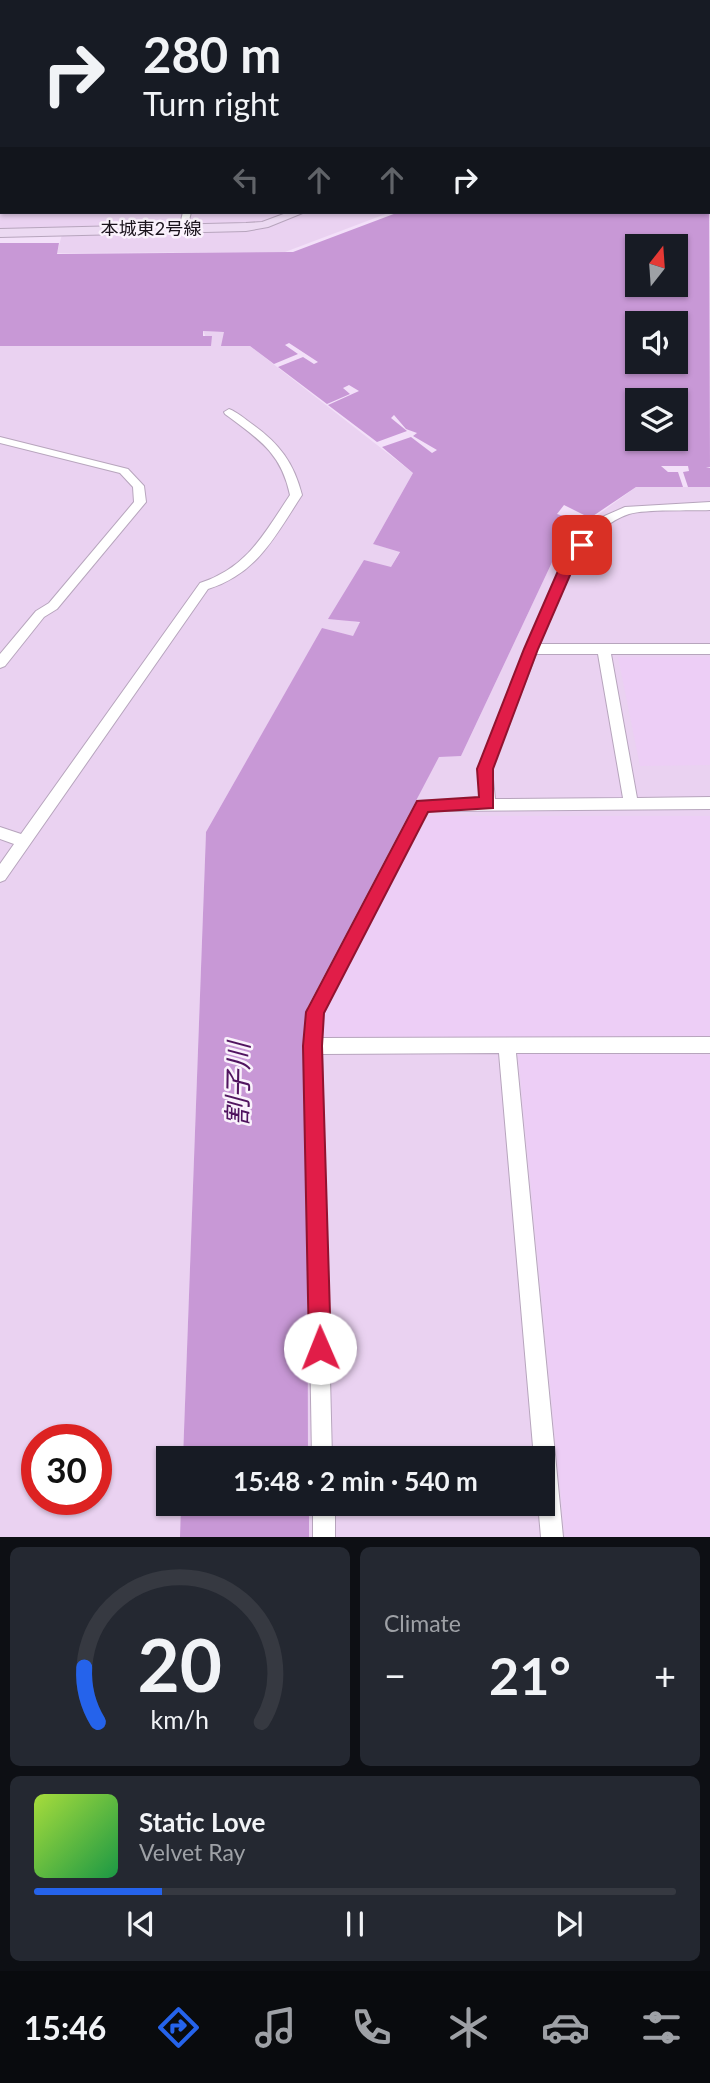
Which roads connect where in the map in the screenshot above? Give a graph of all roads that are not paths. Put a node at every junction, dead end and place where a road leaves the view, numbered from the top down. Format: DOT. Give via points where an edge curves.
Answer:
graph roads {
  1 [pos="187,214"];
  2 [pos="294,214"];
  3 [pos="183,229"];
  4 [pos="0,233"];
  5 [pos="229,412"];
  6 [pos="0,440"];
  7 [pos="710,506"];
  8 [pos="531,649"];
  9 [pos="710,649"];
  10 [pos="604,650"];
  11 [pos="0,663"];
  12 [pos="631,803"];
  13 [pos="710,803"];
  14 [pos="488,804"];
  15 [pos="0,833"];
  16 [pos="25,841"];
  17 [pos="0,876"];
  18 [pos="507,1045"];
  19 [pos="710,1045"];
  20 [pos="313,1046"];
  21 [pos="322,1446"];
  22 [pos="324,1516"];
  23 [pos="324,1537"];
  24 [pos="552,1537"];
  1 -- 3 [label="street"];
  2 -- 3 [label="street, 本城東2号線" via="264,225"];
  3 -- 4 [label="street, 本城東2号線"];
  5 -- 16 [label="street" via="279,450 296,495 246,567 224,582 204,586"];
  6 -- 11 [label="street" via="124,471 138,486 140,502"];
  7 -- 8 [label="street" via="648,507 604,521 571,557"];
  8 -- 10 [label="street"];
  8 -- 14 [label="street" via="485,769"];
  9 -- 10 [label="street"];
  10 -- 12 [label="street"];
  12 -- 13 [label="street"];
  12 -- 14 [label="street"];
  14 -- 20 [label="street" via="423,805 315,1012"];
  15 -- 16 [label="street"];
  16 -- 17 [label="street"];
  18 -- 19 [label="street"];
  18 -- 20 [label="street"];
  18 -- 24 [label="street"];
  20 -- 21 [label="street"];
  22 -- 23 [label="street"];
}
